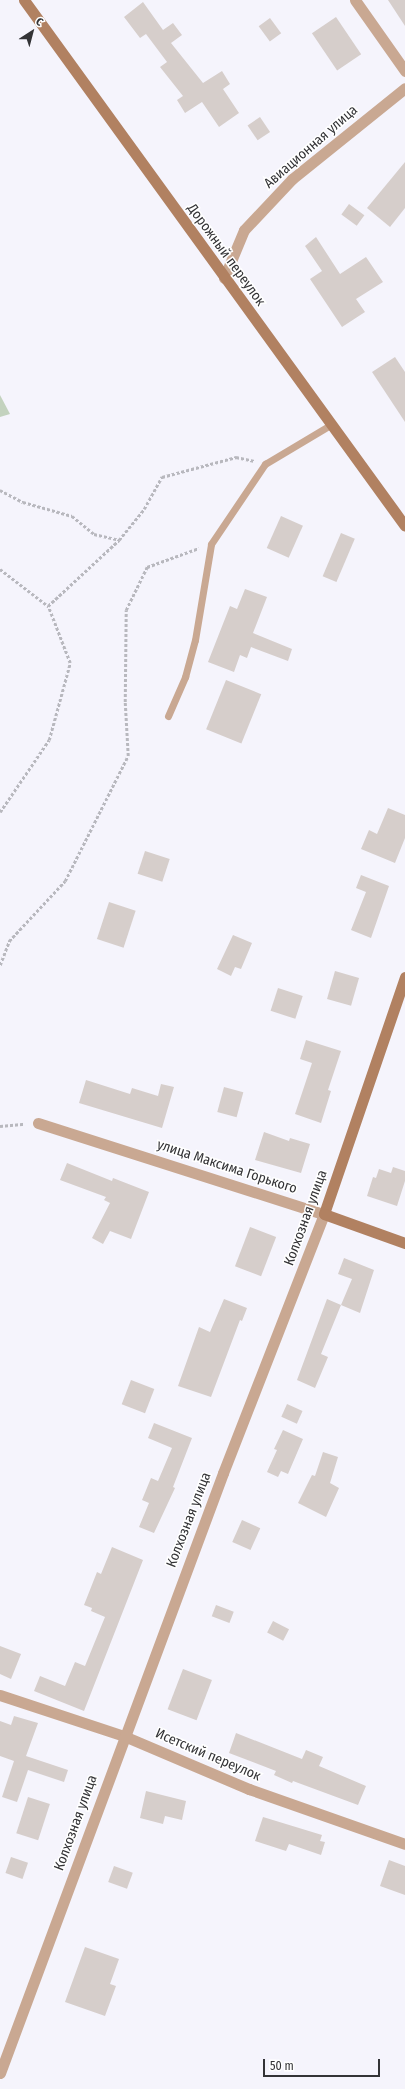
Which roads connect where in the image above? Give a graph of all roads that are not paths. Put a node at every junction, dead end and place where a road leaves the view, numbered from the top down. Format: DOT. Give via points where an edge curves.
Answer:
graph roads {
  1 [pos="24,0"];
  2 [pos="355,0"];
  3 [pos="405,71"];
  4 [pos="405,88"];
  5 [pos="224,278"];
  6 [pos="332,424"];
  7 [pos="405,526"];
  8 [pos="168,716"];
  9 [pos="405,977"];
  10 [pos="38,1123"];
  11 [pos="324,1214"];
  12 [pos="405,1243"];
  13 [pos="0,1695"];
  14 [pos="124,1736"];
  15 [pos="405,1844"];
  16 [pos="0,2073"];
  1 -- 5 [label="main road, Дорожный переулок"];
  2 -- 3 [label="street"];
  4 -- 5 [label="street, Авиационная улица" via="292,179 249,224 244,230"];
  5 -- 6 [label="main road, Дорожный переулок"];
  6 -- 7 [label="main road, Дорожный переулок"];
  6 -- 8 [label="lane" via="265,464 211,544 195,640 185,677"];
  9 -- 11 [label="main road, Колхозная улица"];
  10 -- 11 [label="street, улица Максима Горького"];
  11 -- 12 [label="main road, улица Максима Горького"];
  11 -- 14 [label="street, Колхозная улица"];
  13 -- 14 [label="street, Исетский переулок"];
  14 -- 15 [label="street, Исетский переулок" via="249,1789"];
  14 -- 16 [label="street, Колхозная улица"];
}
